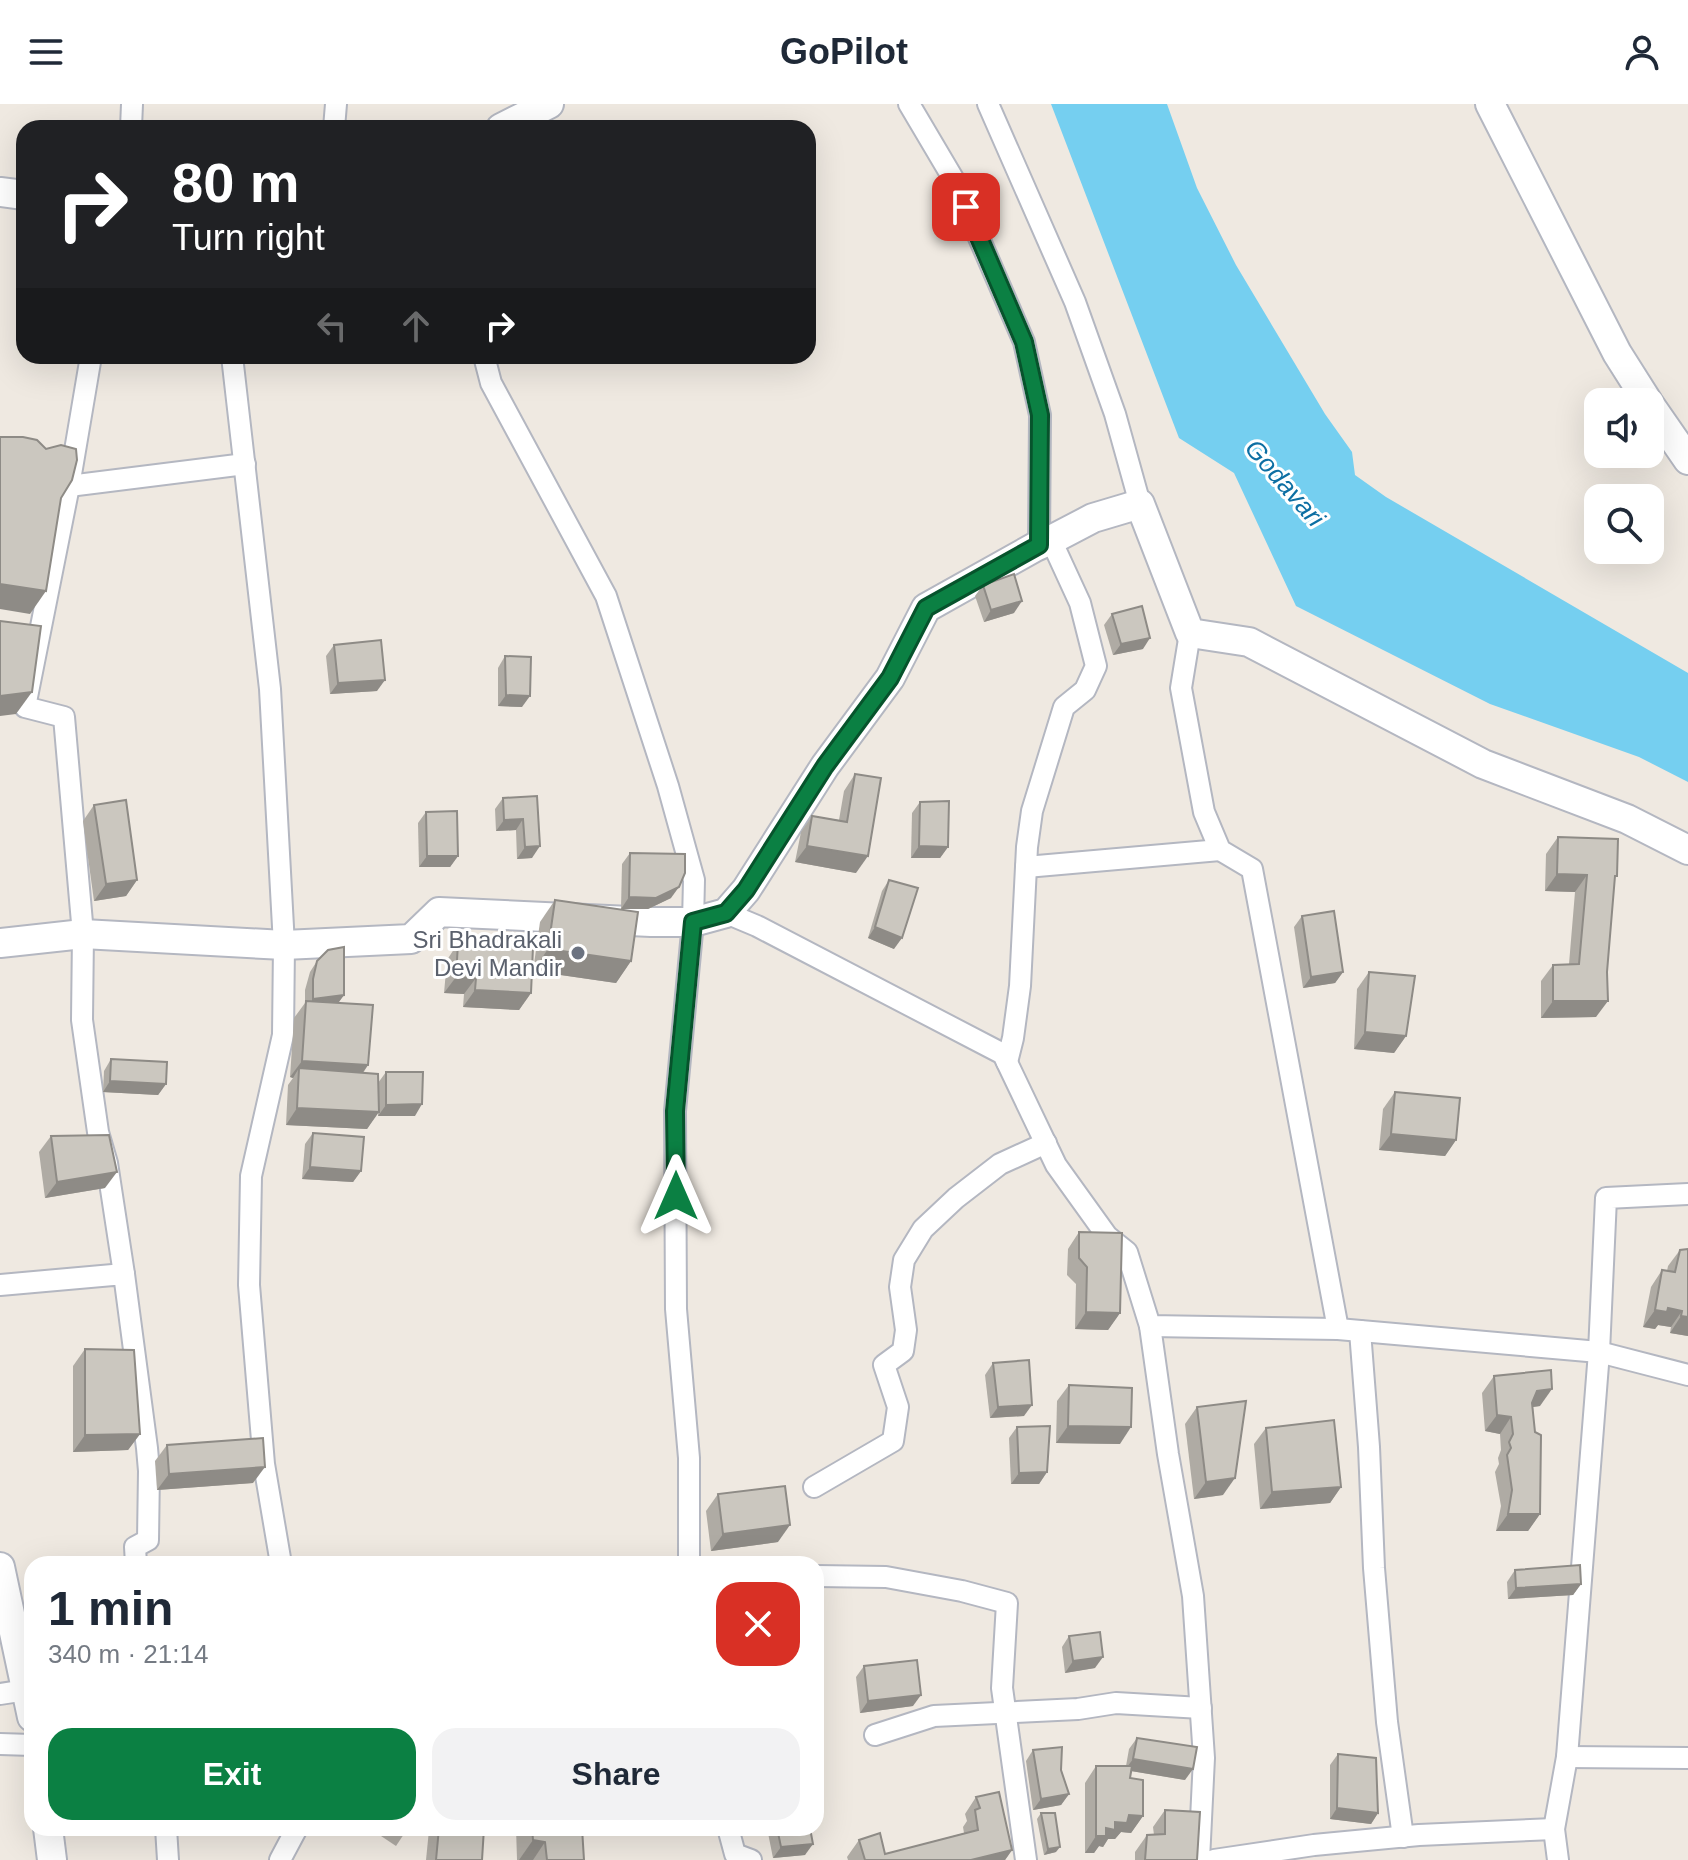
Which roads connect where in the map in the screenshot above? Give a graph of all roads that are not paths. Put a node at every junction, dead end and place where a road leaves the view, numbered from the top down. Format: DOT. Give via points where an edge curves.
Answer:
graph roads {
  1 [pos="549,104"];
  2 [pos="909,104"];
  3 [pos="988,104"];
  4 [pos="1490,104"];
  5 [pos="517,120"];
  6 [pos="90,364"];
  7 [pos="233,364"];
  8 [pos="486,364"];
  9 [pos="1639,388"];
  10 [pos="1664,426"];
  11 [pos="1688,460"];
  12 [pos="245,464"];
  13 [pos="69,486"];
  14 [pos="1140,504"];
  15 [pos="1045,543"];
  16 [pos="1190,633"];
  17 [pos="1220,850"];
  18 [pos="1688,850"];
  19 [pos="1026,867"];
  20 [pos="726,913"];
  21 [pos="693,922"];
  22 [pos="83,934"];
  23 [pos="0,943"];
  24 [pos="284,945"];
  25 [pos="1007,1062"];
  26 [pos="1046,1143"];
  27 [pos="1688,1194"];
  28 [pos="124,1274"];
  29 [pos="0,1285"];
  30 [pos="1150,1326"];
  31 [pos="1338,1329"];
  32 [pos="1360,1331"];
  33 [pos="1599,1352"];
  34 [pos="1688,1375"];
  35 [pos="814,1487"];
  36 [pos="136,1556"];
  37 [pos="280,1556"];
  38 [pos="689,1556"];
  39 [pos="0,1567"];
  40 [pos="824,1576"];
  41 [pos="19,1700"];
  42 [pos="1201,1708"];
  43 [pos="1005,1712"];
  44 [pos="875,1735"];
  45 [pos="0,1744"];
  46 [pos="24,1745"];
  47 [pos="1567,1757"];
  48 [pos="1688,1758"];
  49 [pos="1554,1829"];
  50 [pos="49,1836"];
  51 [pos="166,1836"];
  52 [pos="293,1836"];
  53 [pos="730,1836"];
  54 [pos="1403,1837"];
  55 [pos="52,1860"];
  56 [pos="168,1860"];
  57 [pos="280,1860"];
  58 [pos="751,1860"];
  59 [pos="1026,1860"];
  60 [pos="1199,1860"];
  61 [pos="1214,1860"];
  62 [pos="1558,1860"];
  1 -- 5 [label="street"];
  2 -- 15 [label="street" via="954,180 1024,342 1040,415"];
  3 -- 14 [label="street" via="1075,302"];
  4 -- 9 [label="street"];
  6 -- 13 [label="street"];
  7 -- 12 [label="street"];
  8 -- 21 [label="street" via="491,383 606,596 694,880"];
  10 -- 11 [label="street"];
  12 -- 13 [label="street"];
  12 -- 24 [label="street" via="270,689"];
  13 -- 22 [label="street" via="25,707 64,717"];
  14 -- 15 [label="street" via="1093,518"];
  14 -- 16 [label="street"];
  15 -- 19 [label="street" via="1080,603 1096,666 1085,690 1064,707 1032,811"];
  15 -- 20 [label="street" via="926,608 890,678"];
  16 -- 17 [label="street" via="1181,688 1204,812"];
  16 -- 18 [label="street" via="1249,642 1483,764 1627,819"];
  17 -- 19 [label="street"];
  17 -- 31 [label="street" via="1252,869"];
  19 -- 25 [label="street" via="1020,986"];
  20 -- 21 [label="street"];
  20 -- 25 [label="street" via="1003,1054"];
  21 -- 24 [label="street" via="439,912 411,939"];
  21 -- 38 [label="street" via="675,1111 676,1309 689,1458"];
  22 -- 23 [label="street"];
  22 -- 24 [label="street"];
  22 -- 28 [label="street" via="82,1020"];
  24 -- 37 [label="street" via="283,1035 251,1176 249,1285 264,1464"];
  25 -- 26 [label="street"];
  26 -- 30 [label="street" via="1107,1236 1127,1252"];
  26 -- 35 [label="street" via="1000,1164 923,1229 904,1260 903,1351 884,1365 898,1407 893,1441"];
  27 -- 33 [label="street" via="1606,1198"];
  28 -- 29 [label="street"];
  28 -- 36 [label="street" via="149,1471 148,1540 135,1547"];
  30 -- 31 [label="street"];
  30 -- 42 [label="street" via="1193,1596"];
  31 -- 32 [label="street"];
  32 -- 33 [label="street"];
  32 -- 54 [label="street" via="1387,1722"];
  33 -- 34 [label="street"];
  33 -- 47 [label="street"];
  39 -- 41 [label="street"];
  40 -- 43 [label="street" via="886,1577 1007,1603"];
  42 -- 43 [label="street" via="1116,1703"];
  42 -- 60 [label="street"];
  43 -- 44 [label="street" via="934,1716"];
  43 -- 59 [label="street"];
  45 -- 46 [label="street"];
  47 -- 48 [label="street"];
  47 -- 49 [label="street"];
  49 -- 54 [label="street"];
  49 -- 62 [label="street"];
  50 -- 55 [label="street"];
  51 -- 56 [label="street"];
  52 -- 57 [label="street"];
  53 -- 58 [label="street" via="735,1854"];
  54 -- 61 [label="street"];
}
